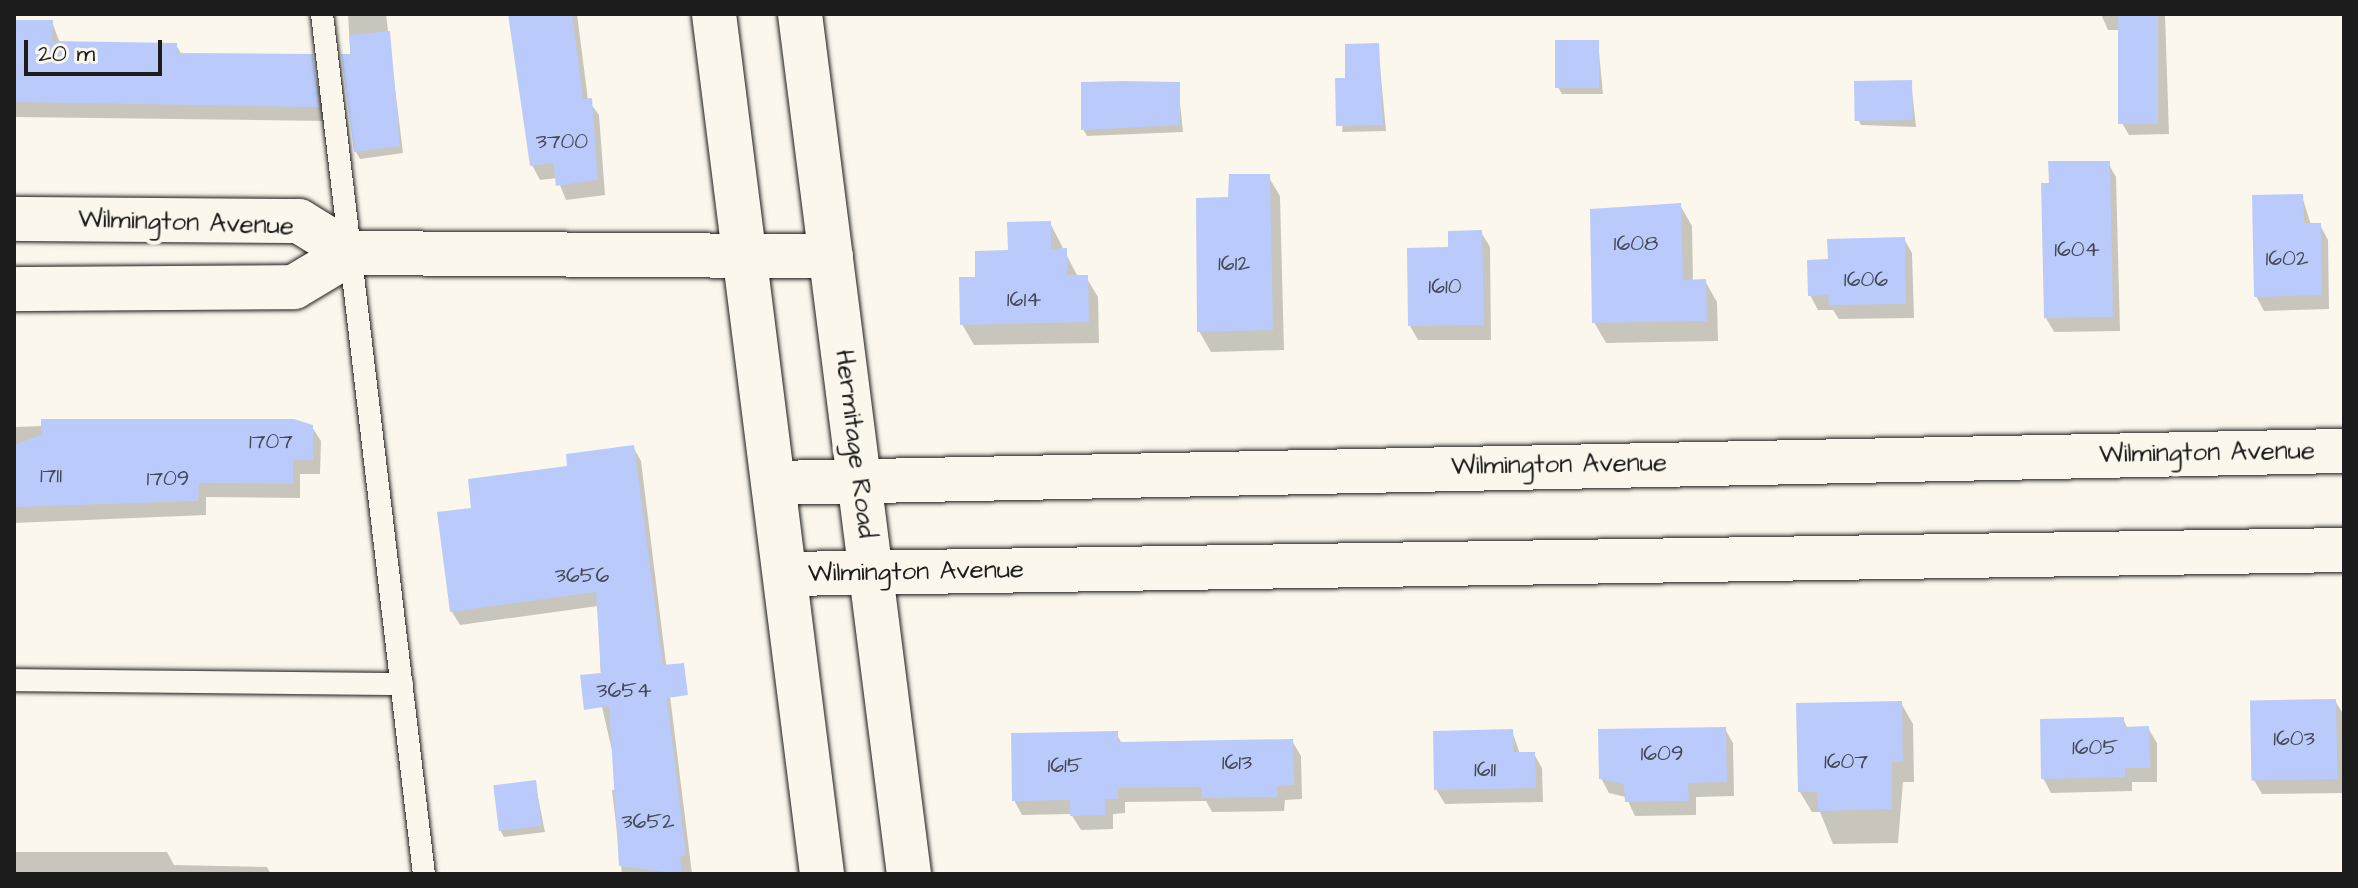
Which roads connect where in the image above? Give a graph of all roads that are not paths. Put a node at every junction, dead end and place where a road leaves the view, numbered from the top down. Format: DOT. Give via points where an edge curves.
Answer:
graph roads {
  1 [pos="322,14"];
  2 [pos="714,14"];
  3 [pos="800,14"];
  4 [pos="14,219"];
  5 [pos="351,253"];
  6 [pos="831,256"];
  7 [pos="745,257"];
  8 [pos="14,289"];
  9 [pos="2344,451"];
  10 [pos="859,478"];
  11 [pos="774,483"];
  12 [pos="2344,550"];
  13 [pos="872,572"];
  14 [pos="785,574"];
  15 [pos="14,680"];
  16 [pos="402,684"];
  17 [pos="424,874"];
  18 [pos="822,874"];
  19 [pos="909,874"];
  1 -- 5 [label="lane"];
  2 -- 7 [label="street"];
  3 -- 6 [label="street, Hermitage Road"];
  4 -- 5 [label="street, Wilmington Avenue" via="299,221"];
  5 -- 7 [label="street"];
  5 -- 8 [label="street, Wilmington Avenue" via="294,287"];
  5 -- 16 [label="lane"];
  6 -- 7 [label="street"];
  6 -- 10 [label="street, Hermitage Road"];
  7 -- 11 [label="street"];
  9 -- 10 [label="street, Wilmington Avenue"];
  10 -- 11 [label="street, Wilmington Avenue"];
  10 -- 13 [label="street, Hermitage Road"];
  11 -- 14 [label="street"];
  12 -- 13 [label="street, Wilmington Avenue"];
  13 -- 14 [label="street, Wilmington Avenue"];
  13 -- 19 [label="street, Hermitage Road"];
  14 -- 18 [label="street"];
  15 -- 16 [label="lane"];
  16 -- 17 [label="lane"];
}
